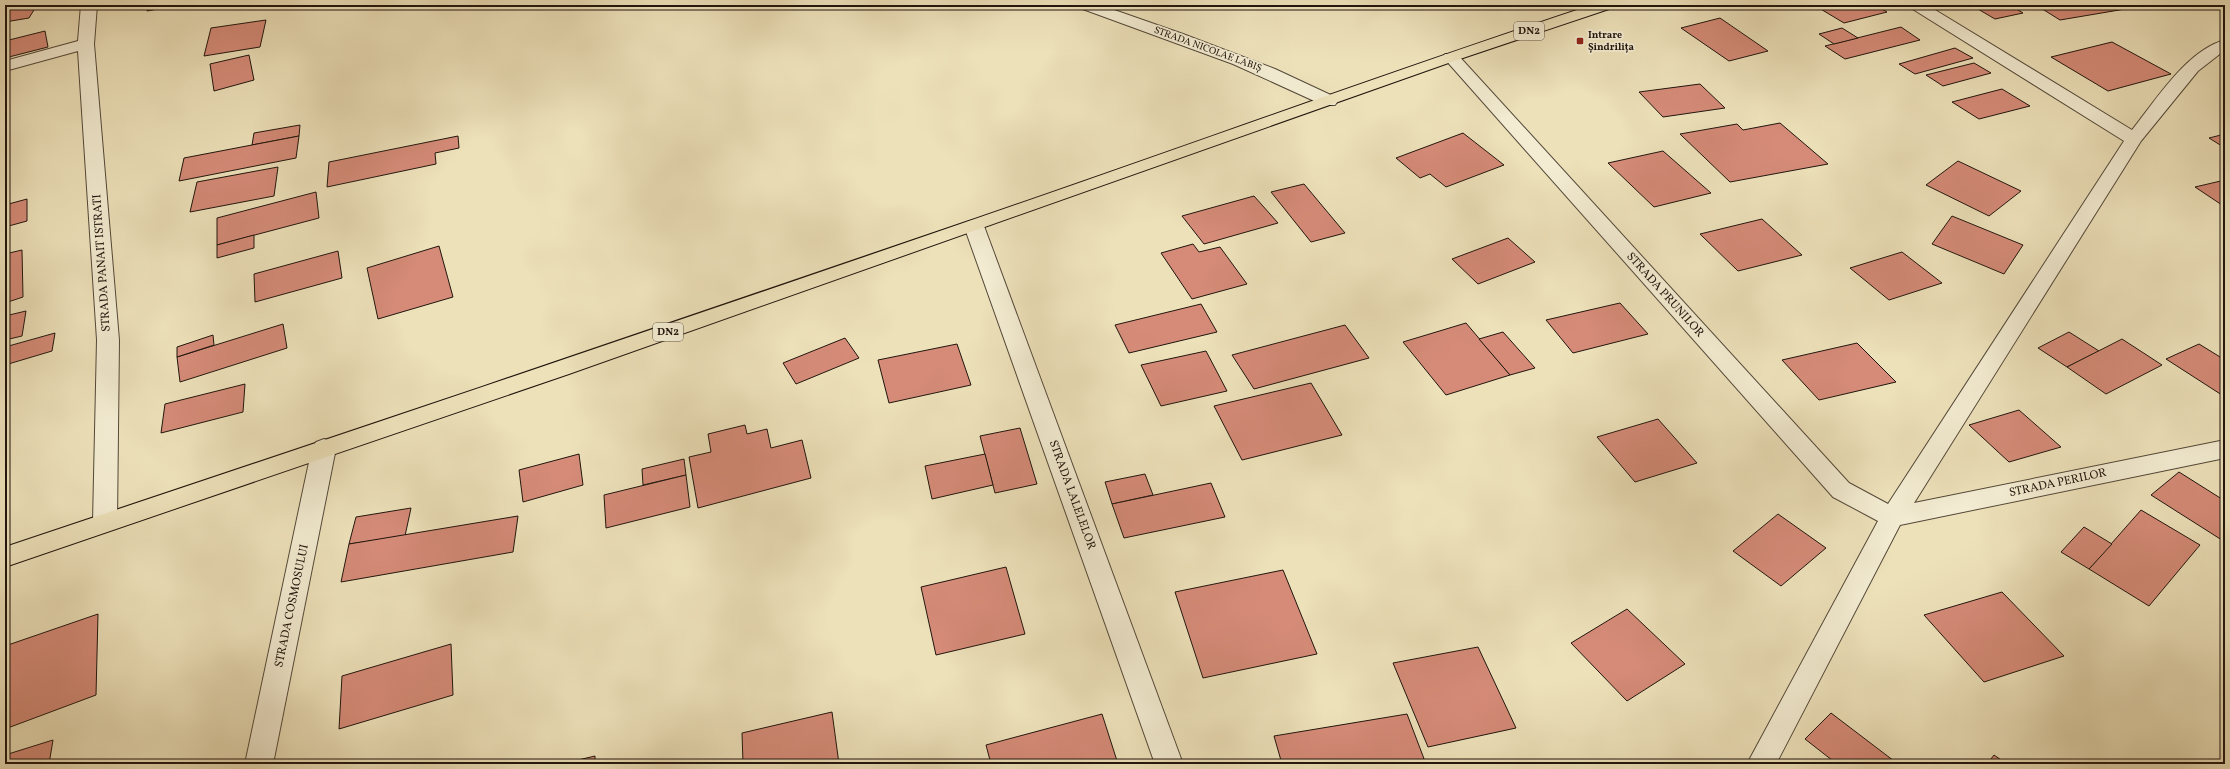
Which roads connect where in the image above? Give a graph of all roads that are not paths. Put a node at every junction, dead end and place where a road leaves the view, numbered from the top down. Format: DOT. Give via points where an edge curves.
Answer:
graph roads {
  1 [pos="89,5"];
  2 [pos="1085,5"];
  3 [pos="1607,5"];
  4 [pos="1916,5"];
  5 [pos="86,44"];
  6 [pos="2225,45"];
  7 [pos="1451,57"];
  8 [pos="5,66"];
  9 [pos="1329,101"];
  10 [pos="2134,139"];
  11 [pos="974,226"];
  12 [pos="324,448"];
  13 [pos="2225,449"];
  14 [pos="1892,517"];
  15 [pos="105,522"];
  16 [pos="5,557"];
  17 [pos="259,764"];
  18 [pos="1169,764"];
  19 [pos="1761,764"];
  1 -- 5 [label="street, STRADA PANAIT ISTRATI"];
  2 -- 9 [label="street, STRADA NICOLAE LABIȘ" via="1242,61 1287,79"];
  3 -- 7 [label="highway, DN2"];
  4 -- 10 [label="street"];
  5 -- 8 [label="street"];
  5 -- 15 [label="street, STRADA PANAIT ISTRATI" via="108,340"];
  6 -- 10 [label="street" via="2217,47 2192,67"];
  7 -- 9 [label="highway, DN2"];
  7 -- 14 [label="street, STRADA PRUNILOR" via="1841,490"];
  9 -- 11 [label="highway, DN2"];
  10 -- 14 [label="street"];
  11 -- 12 [label="highway, DN2"];
  11 -- 18 [label="street, STRADA LALELELOR"];
  12 -- 15 [label="highway, DN2"];
  12 -- 17 [label="street, STRADA COSMOSULUI"];
  13 -- 14 [label="street, STRADA PERILOR"];
  14 -- 19 [label="street"];
  15 -- 16 [label="highway, DN2"];
}
